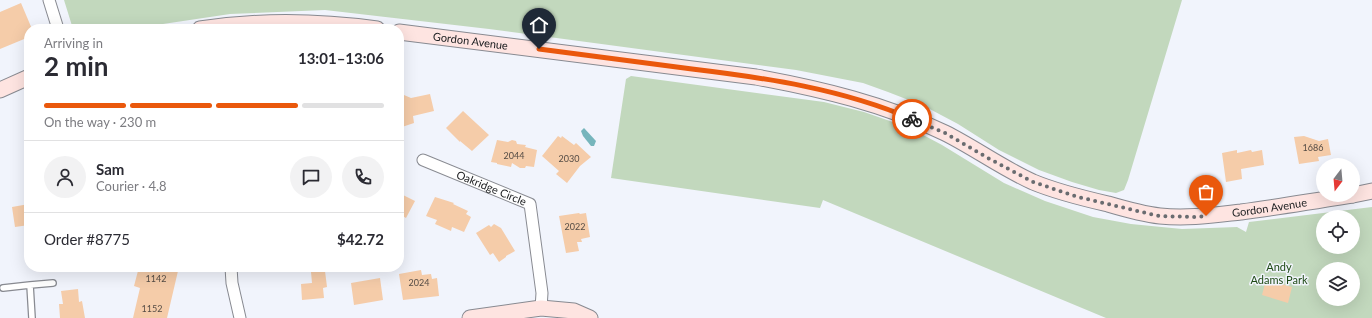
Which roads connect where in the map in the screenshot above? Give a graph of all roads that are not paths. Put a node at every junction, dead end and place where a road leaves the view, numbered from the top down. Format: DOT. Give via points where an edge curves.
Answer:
graph roads {
  1 [pos="49,0"];
  2 [pos="56,24"];
  3 [pos="285,24"];
  4 [pos="336,24"];
  5 [pos="404,33"];
  6 [pos="24,79"];
  7 [pos="0,90"];
  8 [pos="423,160"];
  9 [pos="1372,192"];
  10 [pos="1360,194"];
  11 [pos="1316,201"];
  12 [pos="231,272"];
  13 [pos="53,283"];
  14 [pos="30,285"];
  15 [pos="3,288"];
  16 [pos="541,308"];
  17 [pos="32,318"];
  18 [pos="240,318"];
  19 [pos="470,318"];
  20 [pos="590,318"];
  1 -- 2 [label="street"];
  3 -- 4 [label="main road"];
  5 -- 11 [label="main road, Gordon Avenue" via="756,76 853,97 945,133 1033,182 1078,197 1159,216 1194,217"];
  6 -- 7 [label="main road"];
  8 -- 16 [label="street, Oakridge Circle" via="530,204 542,292"];
  9 -- 10 [label="main road, Gordon Avenue"];
  12 -- 18 [label="street"];
  13 -- 14 [label="lane"];
  14 -- 15 [label="lane"];
  14 -- 17 [label="lane"];
  16 -- 19 [label="main road"];
  16 -- 20 [label="main road" via="574,311"];
}
